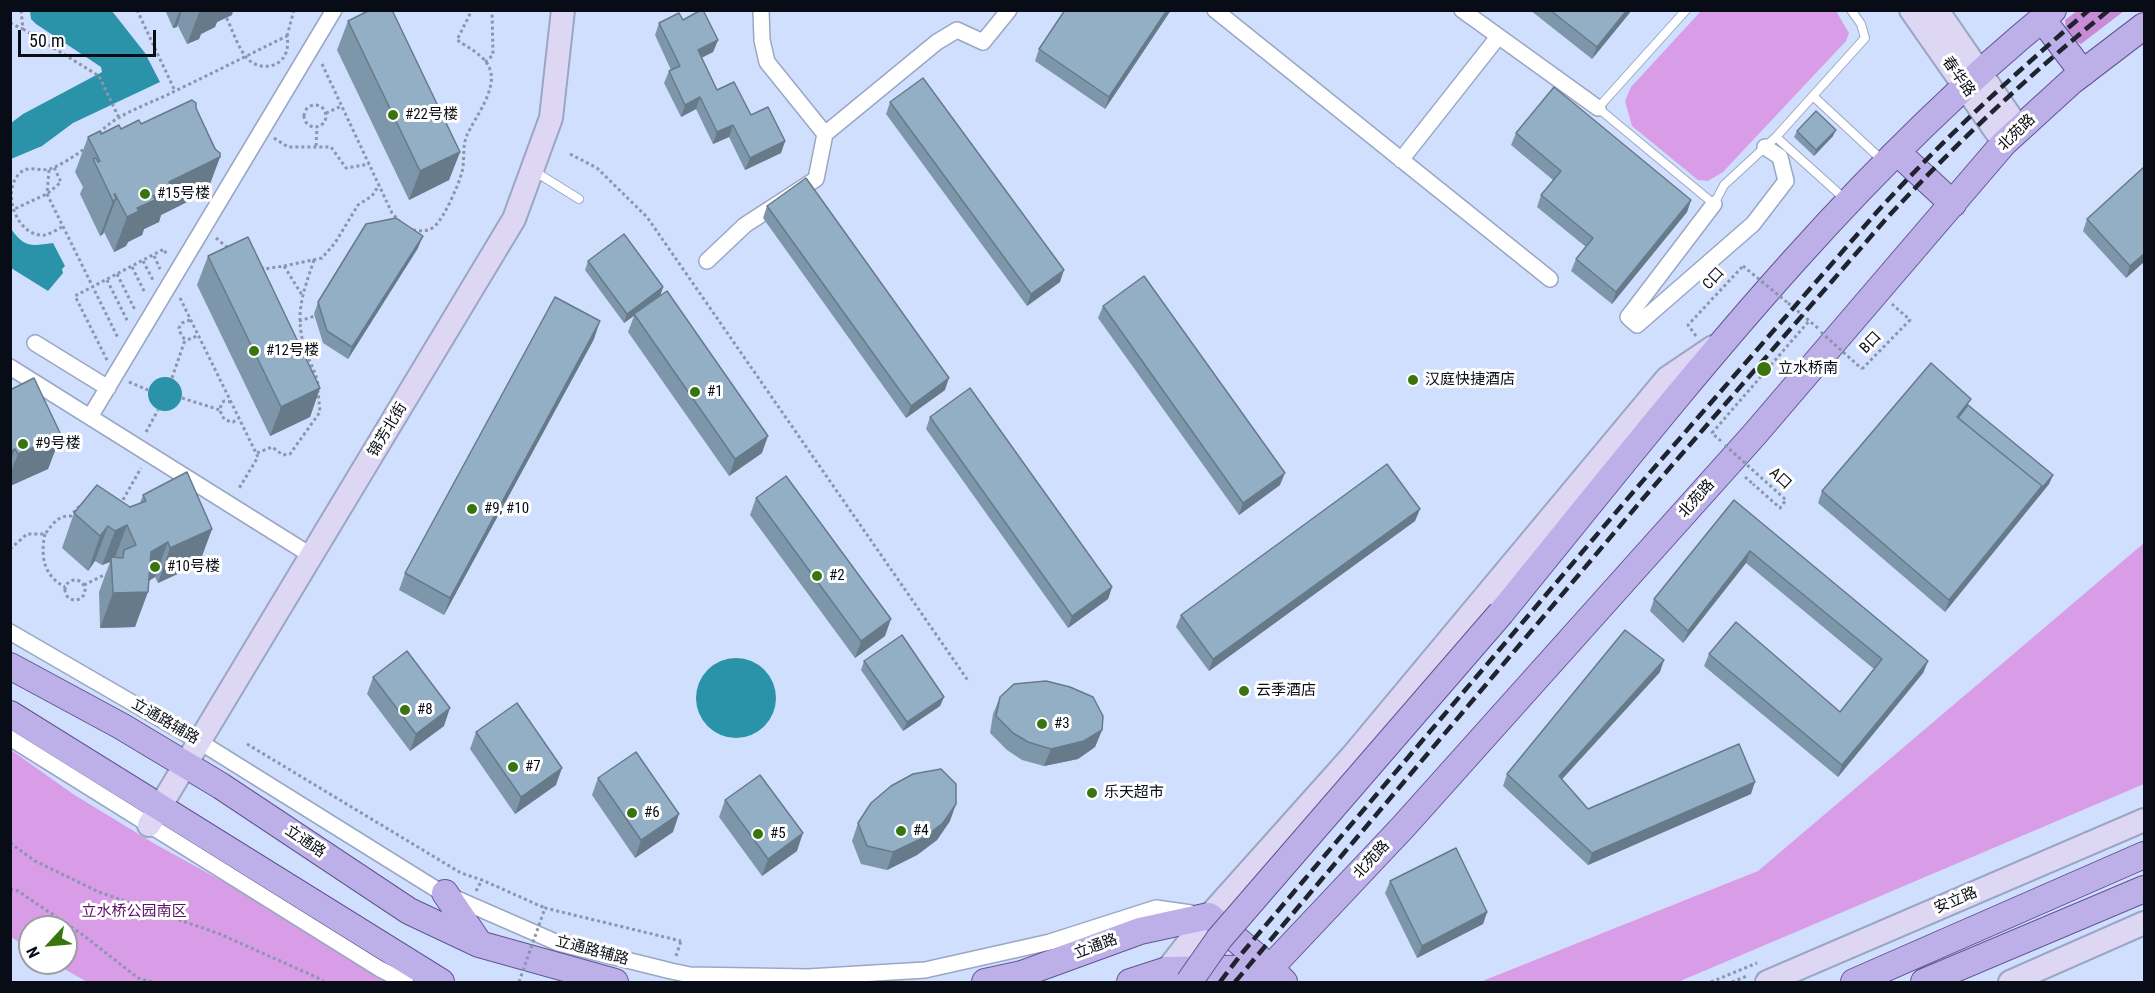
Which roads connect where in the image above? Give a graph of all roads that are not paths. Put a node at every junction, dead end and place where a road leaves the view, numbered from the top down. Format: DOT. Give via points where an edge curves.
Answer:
graph roads {
  1 [pos="334,10"];
  2 [pos="563,10"];
  3 [pos="761,10"];
  4 [pos="1009,10"];
  5 [pos="1215,10"];
  6 [pos="1462,10"];
  7 [pos="1686,10"];
  8 [pos="1851,10"];
  9 [pos="1911,10"];
  10 [pos="1937,10"];
  11 [pos="2048,15"];
  12 [pos="2145,26"];
  13 [pos="1498,37"];
  14 [pos="2083,73"];
  15 [pos="1971,79"];
  16 [pos="1813,96"];
  17 [pos="1598,108"];
  18 [pos="825,134"];
  19 [pos="2012,136"];
  20 [pos="1770,142"];
  21 [pos="1891,157"];
  22 [pos="1401,160"];
  23 [pos="532,170"];
  24 [pos="579,200"];
  25 [pos="1848,201"];
  26 [pos="1714,204"];
  27 [pos="1953,204"];
  28 [pos="707,261"];
  29 [pos="1550,279"];
  30 [pos="1724,340"];
  31 [pos="36,343"];
  32 [pos="10,367"];
  33 [pos="111,382"];
  34 [pos="90,417"];
  35 [pos="312,556"];
  36 [pos="10,632"];
  37 [pos="10,666"];
  38 [pos="10,714"];
  39 [pos="10,738"];
  40 [pos="200,742"];
  41 [pos="186,765"];
  42 [pos="155,816"];
  43 [pos="2145,819"];
  44 [pos="2145,855"];
  45 [pos="2145,888"];
  46 [pos="445,893"];
  47 [pos="1209,916"];
  48 [pos="2145,923"];
  49 [pos="479,944"];
  50 [pos="1162,976"];
  51 [pos="2036,977"];
  52 [pos="1271,978"];
  53 [pos="406,982"];
  54 [pos="441,982"];
  55 [pos="615,982"];
  56 [pos="985,982"];
  57 [pos="1131,982"];
  58 [pos="1189,982"];
  59 [pos="1767,982"];
  60 [pos="1854,982"];
  61 [pos="1924,982"];
  62 [pos="2010,982"];
  1 -- 33 [label="street"];
  2 -- 23 [label="street, 锦芳北街" via="551,118"];
  3 -- 18 [label="street" via="767,62"];
  4 -- 18 [label="street" via="983,42 957,30 937,42"];
  5 -- 22 [label="street"];
  6 -- 13 [label="street"];
  7 -- 17 [label="lane"];
  8 -- 16 [label="lane" via="1865,38"];
  9 -- 15 [label="street, 春华路"];
  10 -- 15 [label="street, 春华路"];
  11 -- 14 [label="main road"];
  11 -- 15 [label="main road"];
  12 -- 14 [label="main road, 北苑路"];
  13 -- 17 [label="street"];
  13 -- 22 [label="street"];
  14 -- 19 [label="main road, 北苑路"];
  15 -- 19 [label="street, 春华路"];
  15 -- 21 [label="main road"];
  16 -- 20 [label="lane"];
  16 -- 21 [label="lane"];
  17 -- 26 [label="lane"];
  18 -- 28 [label="street" via="816,179 745,225"];
  19 -- 27 [label="main road, 北苑路"];
  20 -- 25 [label="lane"];
  20 -- 26 [label="lane" via="1724,185"];
  20 -- 26 [label="street" via="1780,157 1786,181 1753,224 1637,326 1628,317"];
  21 -- 25 [label="main road"];
  21 -- 27 [label="main road"];
  22 -- 29 [label="street"];
  23 -- 24 [label="lane"];
  23 -- 35 [label="street, 锦芳北街" via="514,219"];
  25 -- 30 [label="main road"];
  27 -- 52 [label="main road, 北苑路" via="1754,435"];
  30 -- 47 [label="street" via="1667,378 1352,756"];
  30 -- 58 [label="main road, bridge" via="1501,613 1219,939"];
  31 -- 33 [label="street"];
  32 -- 34 [label="street"];
  33 -- 34 [label="street"];
  34 -- 35 [label="street"];
  35 -- 40 [label="street, 锦芳北街"];
  36 -- 40 [label="street, 立通路辅路"];
  37 -- 41 [label="main road, 立通路"];
  38 -- 42 [label="main road"];
  39 -- 42 [label="street"];
  40 -- 41 [label="street, 锦芳北街"];
  40 -- 46 [label="street, 立通路辅路"];
  41 -- 42 [label="street, 锦芳北街"];
  41 -- 49 [label="main road, 立通路" via="409,911"];
  42 -- 53 [label="street" via="370,963"];
  42 -- 54 [label="main road"];
  43 -- 59 [label="street, 安立路"];
  44 -- 60 [label="main road"];
  45 -- 61 [label="main road"];
  46 -- 47 [label="street, 立通路辅路" via="558,943 690,975 808,977 925,970 1050,942 1156,908"];
  46 -- 49 [label="main road"];
  47 -- 50 [label="street"];
  47 -- 52 [label="main road"];
  47 -- 56 [label="main road, 立通路" via="1140,931 1022,974"];
  48 -- 51 [label="street"];
  49 -- 55 [label="main road, 立通路"];
  50 -- 52 [label="main road"];
  50 -- 57 [label="main road"];
  51 -- 62 [label="street"];
}
